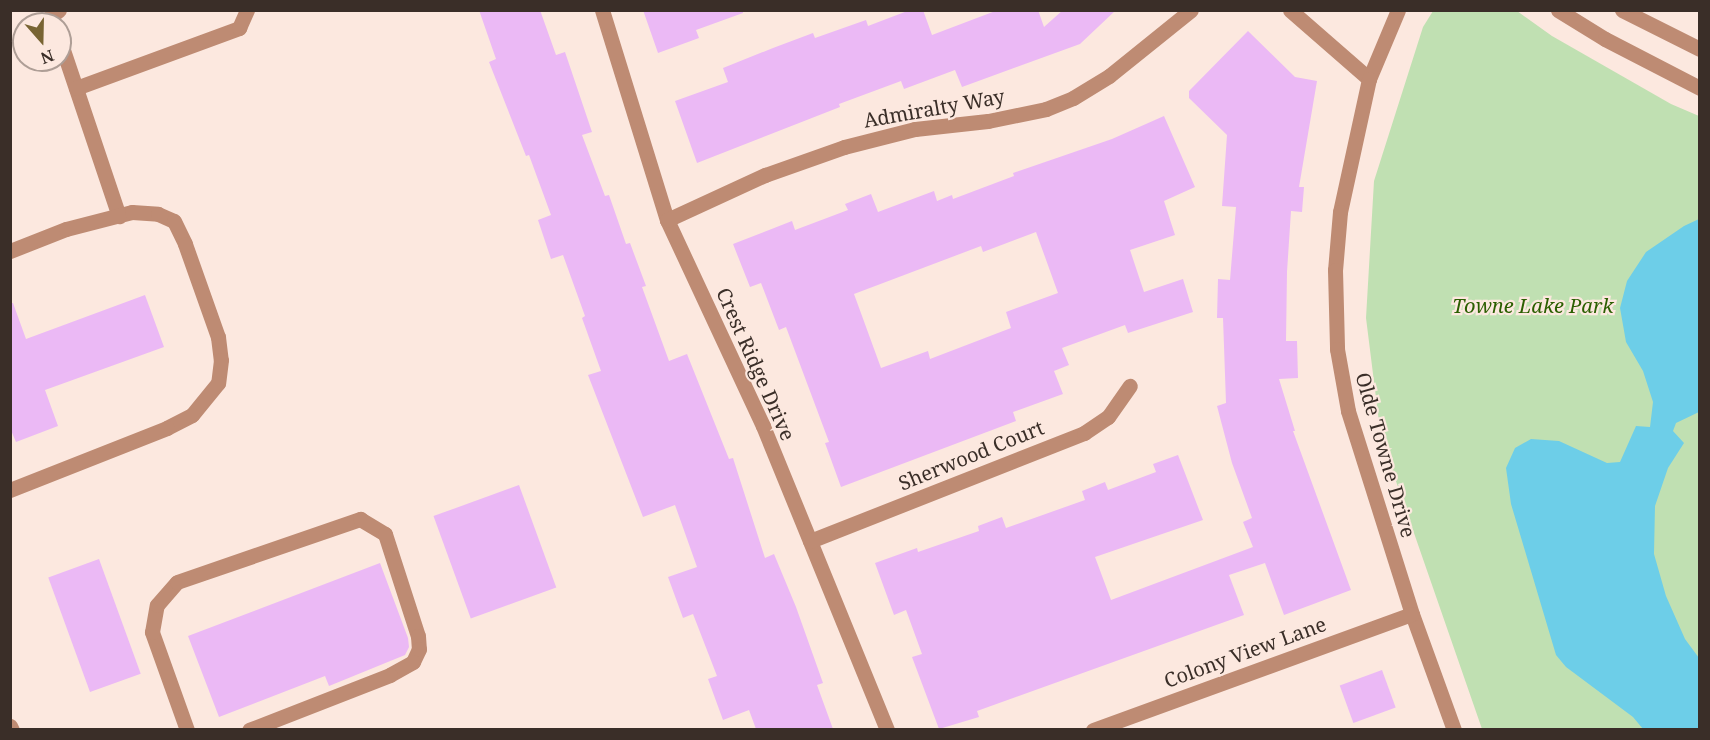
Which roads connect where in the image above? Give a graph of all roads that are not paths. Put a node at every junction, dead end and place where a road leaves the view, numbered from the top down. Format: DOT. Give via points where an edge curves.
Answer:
graph roads {
  1 [pos="247,10"];
  2 [pos="602,10"];
  3 [pos="1191,10"];
  4 [pos="1290,10"];
  5 [pos="1398,10"];
  6 [pos="1558,10"];
  7 [pos="1622,10"];
  8 [pos="1700,49"];
  9 [pos="71,72"];
  10 [pos="1369,79"];
  11 [pos="76,88"];
  12 [pos="1700,88"];
  13 [pos="119,216"];
  14 [pos="667,220"];
  15 [pos="10,250"];
  16 [pos="1130,386"];
  17 [pos="10,490"];
  18 [pos="810,541"];
  19 [pos="1412,614"];
  20 [pos="187,729"];
  21 [pos="249,729"];
  22 [pos="887,729"];
  23 [pos="1093,729"];
  24 [pos="1454,729"];
  1 -- 11 [label="street" via="239,28"];
  2 -- 14 [label="street, Crest Ridge Drive"];
  3 -- 14 [label="street, Admiralty Way" via="1119,69 1073,98 1046,109 988,121 915,129 844,147 765,175"];
  4 -- 10 [label="street"];
  5 -- 10 [label="street, Olde Towne Drive"];
  6 -- 12 [label="street"];
  7 -- 8 [label="street"];
  9 -- 11 [label="street"];
  10 -- 19 [label="street, Olde Towne Drive" via="1340,212 1335,270 1337,349 1348,411"];
  11 -- 13 [label="street"];
  13 -- 15 [label="street"];
  13 -- 17 [label="street" via="132,212 158,214 174,221 218,337 218,383 192,415 167,428"];
  14 -- 18 [label="street, Crest Ridge Drive" via="763,426"];
  16 -- 18 [label="street, Sherwood Court" via="1108,417 1084,433"];
  18 -- 22 [label="street, Crest Ridge Drive"];
  19 -- 23 [label="street, Colony View Lane"];
  19 -- 24 [label="street, Olde Towne Drive"];
  20 -- 21 [label="street" via="152,632 157,605 177,582 360,519 385,534 418,636 419,649 413,662 390,675"];
}
